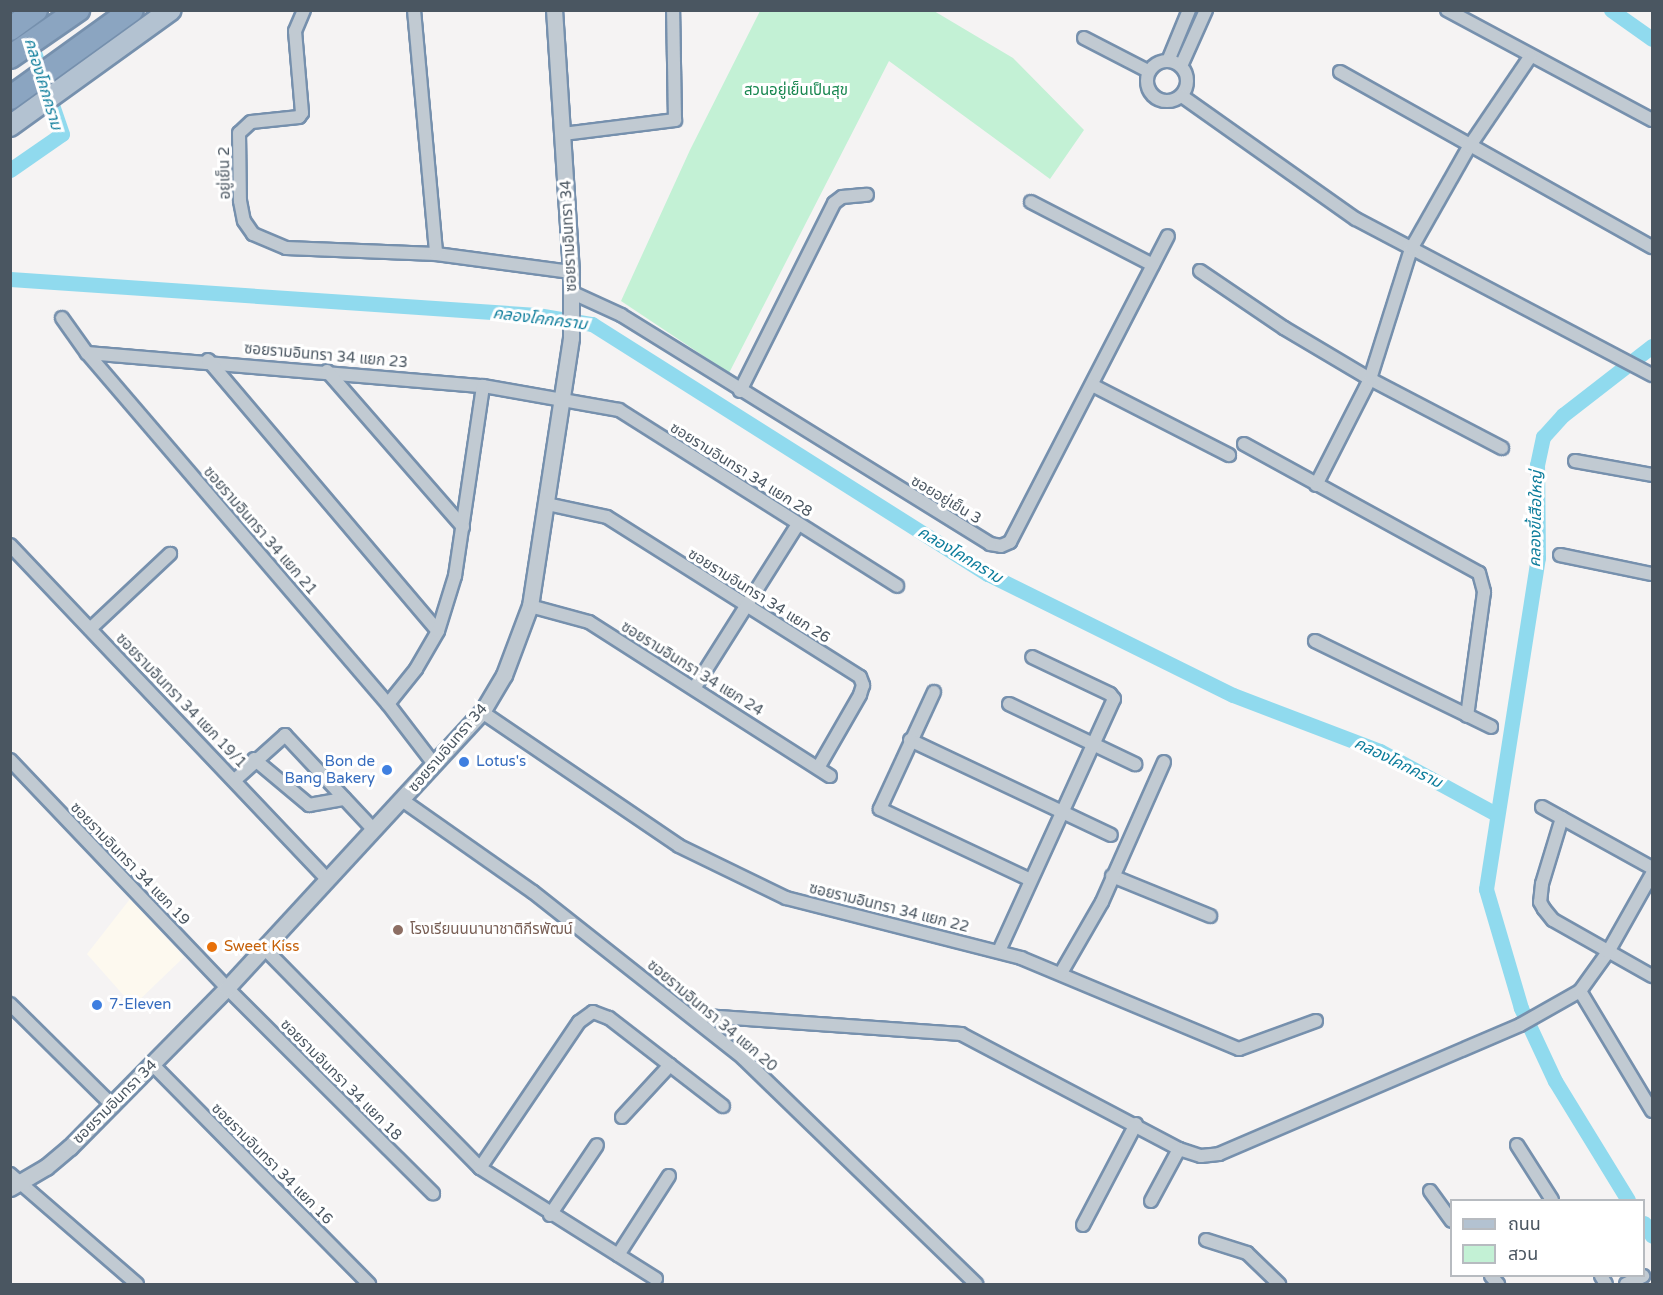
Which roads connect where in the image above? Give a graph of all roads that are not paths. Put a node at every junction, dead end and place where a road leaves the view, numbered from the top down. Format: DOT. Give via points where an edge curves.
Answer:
graph roads {
  1 [pos="36,10"];
  2 [pos="78,10"];
  3 [pos="132,10"];
  4 [pos="140,10"];
  5 [pos="171,10"];
  6 [pos="303,10"];
  7 [pos="414,10"];
  8 [pos="554,10"];
  9 [pos="673,10"];
  10 [pos="1189,10"];
  11 [pos="1206,10"];
  12 [pos="1447,10"];
  13 [pos="10,29"];
  14 [pos="1084,38"];
  15 [pos="129,40"];
  16 [pos="10,57"];
  17 [pos="1530,57"];
  18 [pos="1168,61"];
  19 [pos="1181,66"];
  20 [pos="1148,72"];
  21 [pos="1340,72"];
  22 [pos="1182,96"];
  23 [pos="10,98"];
  24 [pos="1653,120"];
  25 [pos="10,126"];
  26 [pos="563,134"];
  27 [pos="1469,147"];
  28 [pos="867,195"];
  29 [pos="1031,202"];
  30 [pos="1168,236"];
  31 [pos="1653,247"];
  32 [pos="1411,249"];
  33 [pos="436,254"];
  34 [pos="1153,265"];
  35 [pos="1200,271"];
  36 [pos="572,272"];
  37 [pos="573,293"];
  38 [pos="62,318"];
  39 [pos="87,353"];
  40 [pos="208,360"];
  41 [pos="327,371"];
  42 [pos="1648,373"];
  43 [pos="1370,379"];
  44 [pos="1092,385"];
  45 [pos="483,386"];
  46 [pos="740,391"];
  47 [pos="561,398"];
  48 [pos="1244,444"];
  49 [pos="1502,448"];
  50 [pos="1229,455"];
  51 [pos="1575,461"];
  52 [pos="1653,476"];
  53 [pos="1316,485"];
  54 [pos="547,504"];
  55 [pos="798,524"];
  56 [pos="463,527"];
  57 [pos="10,545"];
  58 [pos="171,554"];
  59 [pos="1560,555"];
  60 [pos="1653,574"];
  61 [pos="897,586"];
  62 [pos="746,605"];
  63 [pos="530,606"];
  64 [pos="90,629"];
  65 [pos="438,631"];
  66 [pos="1315,641"];
  67 [pos="1032,657"];
  68 [pos="695,687"];
  69 [pos="934,692"];
  70 [pos="388,704"];
  71 [pos="1009,704"];
  72 [pos="483,712"];
  73 [pos="1467,716"];
  74 [pos="1491,727"];
  75 [pos="910,740"];
  76 [pos="1094,743"];
  77 [pos="254,759"];
  78 [pos="10,760"];
  79 [pos="1164,762"];
  80 [pos="434,764"];
  81 [pos="1135,764"];
  82 [pos="818,768"];
  83 [pos="830,776"];
  84 [pos="236,779"];
  85 [pos="345,799"];
  86 [pos="402,800"];
  87 [pos="1542,807"];
  88 [pos="1060,811"];
  89 [pos="1562,818"];
  90 [pos="374,830"];
  91 [pos="1112,835"];
  92 [pos="1653,868"];
  93 [pos="1653,874"];
  94 [pos="1112,876"];
  95 [pos="1029,879"];
  96 [pos="328,880"];
  97 [pos="1210,916"];
  98 [pos="265,949"];
  99 [pos="999,951"];
  100 [pos="1608,952"];
  101 [pos="1061,974"];
  102 [pos="1653,976"];
  103 [pos="227,988"];
  104 [pos="1580,992"];
  105 [pos="10,1004"];
  106 [pos="690,1014"];
  107 [pos="1316,1021"];
  108 [pos="153,1065"];
  109 [pos="670,1065"];
  110 [pos="113,1106"];
  111 [pos="723,1106"];
  112 [pos="1653,1111"];
  113 [pos="622,1117"];
  114 [pos="1136,1124"];
  115 [pos="597,1145"];
  116 [pos="1517,1145"];
  117 [pos="1179,1149"];
  118 [pos="480,1168"];
  119 [pos="669,1176"];
  120 [pos="14,1182"];
  121 [pos="1430,1191"];
  122 [pos="434,1193"];
  123 [pos="1551,1199"];
  124 [pos="1151,1201"];
  125 [pos="550,1215"];
  126 [pos="1450,1218"];
  127 [pos="1083,1225"];
  128 [pos="1206,1240"];
  129 [pos="618,1255"];
  130 [pos="1640,1277"];
  131 [pos="656,1279"];
  132 [pos="137,1284"];
  133 [pos="369,1284"];
  134 [pos="976,1284"];
  135 [pos="1279,1284"];
  136 [pos="1626,1284"];
  1 -- 13 [label="highway"];
  2 -- 16 [label="highway"];
  3 -- 23 [label="highway"];
  4 -- 15 [label="main road"];
  5 -- 15 [label="main road"];
  6 -- 33 [label="street, อยู่เย็น 2" via="295,31 300,117 251,122 239,133 243,221 253,234 276,246"];
  7 -- 33 [label="street"];
  8 -- 26 [label="street, ซอยรามอินทรา 34"];
  9 -- 26 [label="street" via="675,120"];
  10 -- 18 [label="street"];
  11 -- 19 [label="street"];
  12 -- 17 [label="street"];
  14 -- 20 [label="street"];
  15 -- 25 [label="main road"];
  17 -- 24 [label="street"];
  17 -- 27 [label="street"];
  18 -- 19 [label="street"];
  18 -- 20 [label="street" via="1157,63"];
  19 -- 22 [label="street" via="1188,81"];
  20 -- 22 [label="street" via="1149,90 1155,98 1173,101"];
  21 -- 27 [label="street"];
  22 -- 32 [label="street" via="1356,219"];
  26 -- 36 [label="street, ซอยรามอินทรา 34"];
  27 -- 31 [label="street"];
  27 -- 32 [label="street"];
  28 -- 46 [label="street" via="842,197 834,203"];
  29 -- 34 [label="street"];
  30 -- 34 [label="street, ซอยอยู่เย็น 3"];
  32 -- 42 [label="street"];
  32 -- 43 [label="street"];
  33 -- 36 [label="street"];
  34 -- 44 [label="street, ซอยอยู่เย็น 3"];
  35 -- 43 [label="street"];
  36 -- 37 [label="street, ซอยรามอินทรา 34"];
  37 -- 46 [label="street, ซอยอยู่เย็น 3" via="621,315"];
  37 -- 47 [label="street, ซอยรามอินทรา 34" via="571,338"];
  38 -- 39 [label="street, ซอยรามอินทรา 34 แยก 21"];
  39 -- 40 [label="street, ซอยรามอินทรา 34 แยก 23"];
  39 -- 70 [label="street, ซอยรามอินทรา 34 แยก 21"];
  40 -- 41 [label="street, ซอยรามอินทรา 34 แยก 23"];
  40 -- 65 [label="street"];
  41 -- 45 [label="street, ซอยรามอินทรา 34 แยก 23"];
  41 -- 56 [label="street"];
  43 -- 49 [label="street"];
  43 -- 53 [label="street"];
  44 -- 46 [label="street, ซอยอยู่เย็น 3" via="1010,542 1001,546 990,544"];
  44 -- 50 [label="street"];
  45 -- 47 [label="street, ซอยรามอินทรา 34 แยก 23"];
  45 -- 56 [label="street"];
  47 -- 54 [label="street, ซอยรามอินทรา 34"];
  47 -- 55 [label="street, ซอยรามอินทรา 34 แยก 28" via="620,410"];
  48 -- 53 [label="street"];
  51 -- 52 [label="street"];
  53 -- 73 [label="street" via="1479,573 1484,592"];
  54 -- 62 [label="street, ซอยรามอินทรา 34 แยก 26" via="607,517"];
  54 -- 63 [label="street, ซอยรามอินทรา 34"];
  55 -- 61 [label="street, ซอยรามอินทรา 34 แยก 28"];
  55 -- 62 [label="street"];
  56 -- 65 [label="street" via="455,576"];
  57 -- 64 [label="street, ซอยรามอินทรา 34 แยก 19/1"];
  58 -- 64 [label="street"];
  59 -- 60 [label="street"];
  62 -- 68 [label="street"];
  62 -- 82 [label="street, ซอยรามอินทรา 34 แยก 26" via="860,677 860,695"];
  63 -- 68 [label="street, ซอยรามอินทรา 34 แยก 24" via="589,622"];
  63 -- 72 [label="street, ซอยรามอินทรา 34" via="504,675"];
  64 -- 84 [label="street, ซอยรามอินทรา 34 แยก 19/1"];
  65 -- 70 [label="street" via="416,669"];
  66 -- 73 [label="street"];
  67 -- 76 [label="street" via="1112,695 1113,701"];
  68 -- 82 [label="street, ซอยรามอินทรา 34 แยก 24"];
  69 -- 75 [label="street"];
  70 -- 80 [label="street, ซอยรามอินทรา 34 แยก 21"];
  71 -- 76 [label="street"];
  72 -- 80 [label="street, ซอยรามอินทรา 34"];
  72 -- 99 [label="street, ซอยรามอินทรา 34 แยก 22" via="679,846 735,876 786,898"];
  73 -- 74 [label="street"];
  75 -- 88 [label="street"];
  75 -- 95 [label="street" via="880,809"];
  76 -- 81 [label="street"];
  76 -- 88 [label="street"];
  77 -- 84 [label="street"];
  77 -- 85 [label="street" via="309,805"];
  77 -- 85 [label="street" via="285,735"];
  78 -- 103 [label="street, ซอยรามอินทรา 34 แยก 19"];
  79 -- 94 [label="street"];
  80 -- 86 [label="street, ซอยรามอินทรา 34"];
  82 -- 83 [label="street, ซอยรามอินทรา 34 แยก 24"];
  84 -- 96 [label="street, ซอยรามอินทรา 34 แยก 19/1"];
  85 -- 90 [label="street"];
  86 -- 90 [label="street, ซอยรามอินทรา 34"];
  86 -- 106 [label="street, ซอยรามอินทรา 34 แยก 20" via="533,892"];
  87 -- 89 [label="street"];
  88 -- 91 [label="street"];
  88 -- 95 [label="street"];
  89 -- 92 [label="street"];
  89 -- 100 [label="street" via="1540,902 1553,920"];
  90 -- 96 [label="street, ซอยรามอินทรา 34"];
  93 -- 100 [label="street"];
  94 -- 97 [label="street"];
  94 -- 101 [label="street" via="1102,902"];
  95 -- 99 [label="street"];
  96 -- 98 [label="street, ซอยรามอินทรา 34"];
  98 -- 103 [label="street, ซอยรามอินทรา 34"];
  98 -- 118 [label="street"];
  99 -- 101 [label="street, ซอยรามอินทรา 34 แยก 22"];
  100 -- 102 [label="street"];
  100 -- 104 [label="street"];
  101 -- 107 [label="street, ซอยรามอินทรา 34 แยก 22" via="1239,1049"];
  103 -- 108 [label="street, ซอยรามอินทรา 34"];
  103 -- 122 [label="street, ซอยรามอินทรา 34 แยก 18"];
  104 -- 112 [label="street"];
  104 -- 117 [label="street" via="1520,1025 1219,1154 1201,1156"];
  105 -- 110 [label="street"];
  106 -- 114 [label="street" via="961,1034"];
  106 -- 134 [label="street, ซอยรามอินทรา 34 แยก 20" via="743,1058"];
  108 -- 110 [label="street, ซอยรามอินทรา 34"];
  108 -- 133 [label="street, ซอยรามอินทรา 34 แยก 16"];
  109 -- 111 [label="street"];
  109 -- 113 [label="street"];
  109 -- 118 [label="street" via="609,1018 593,1012 586,1015"];
  110 -- 120 [label="street, ซอยรามอินทรา 34" via="54,1160"];
  114 -- 117 [label="street"];
  114 -- 127 [label="street"];
  115 -- 125 [label="street"];
  116 -- 123 [label="street"];
  117 -- 124 [label="street"];
  118 -- 125 [label="street"];
  119 -- 129 [label="street"];
  120 -- 132 [label="street"];
  121 -- 126 [label="street"];
  125 -- 129 [label="street"];
  128 -- 135 [label="street" via="1247,1253"];
  129 -- 131 [label="street"];
  130 -- 136 [label="street"];
}
